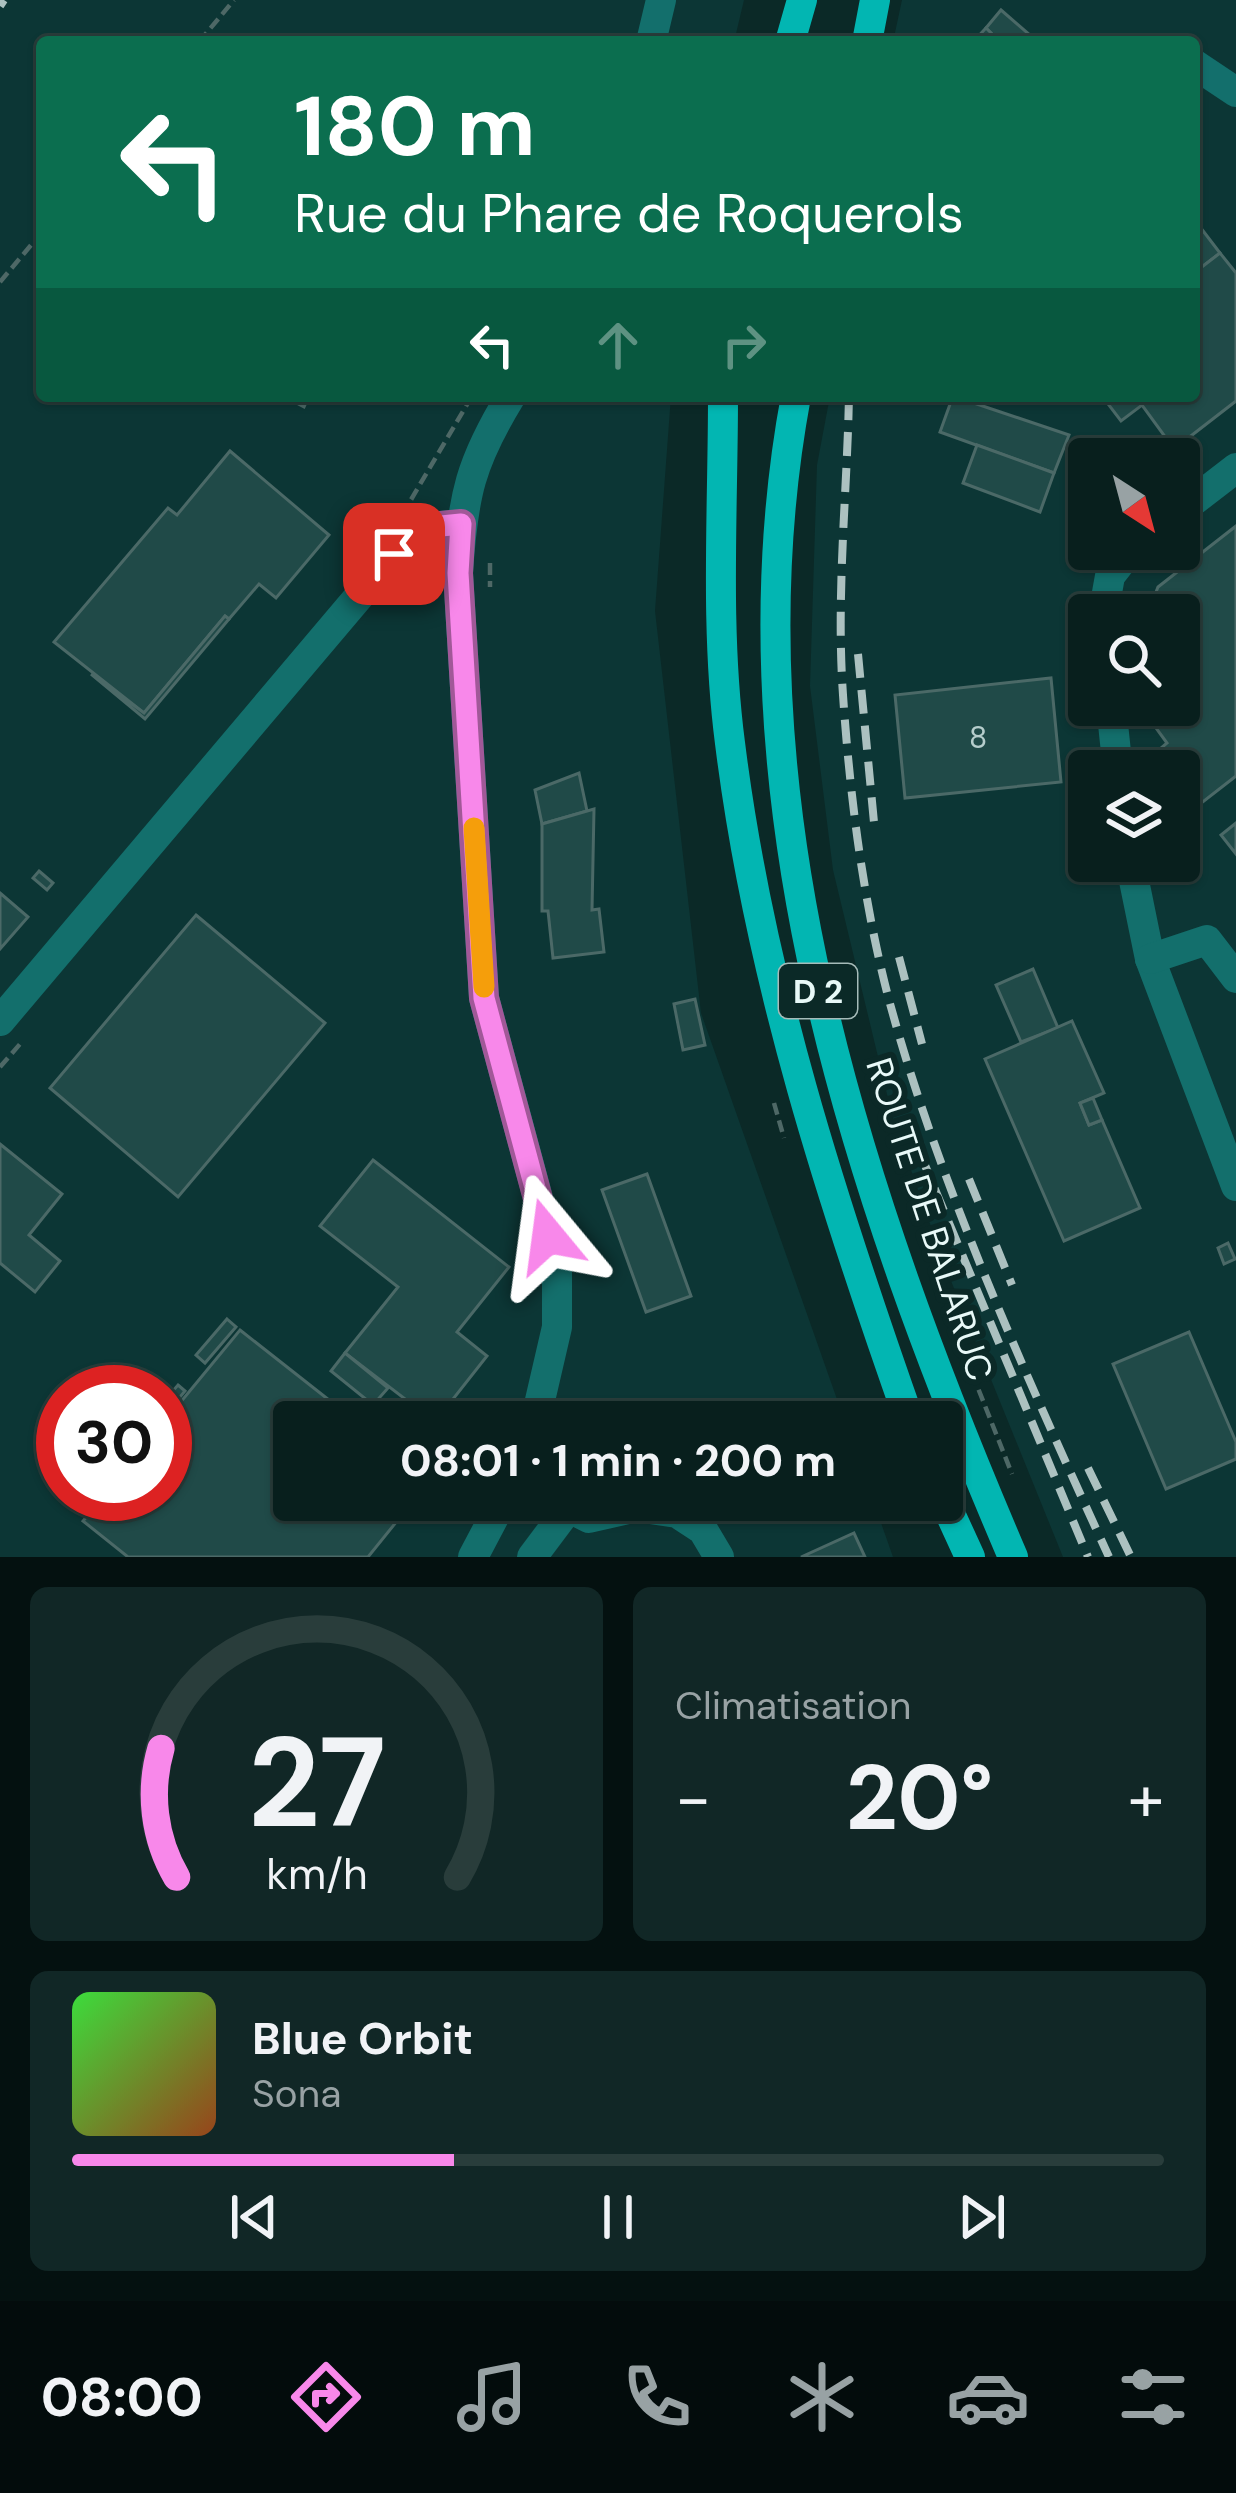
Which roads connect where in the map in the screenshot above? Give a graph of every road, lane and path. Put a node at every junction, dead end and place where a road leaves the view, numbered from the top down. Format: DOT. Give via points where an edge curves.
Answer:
graph roads {
  1 [pos="234,0"];
  2 [pos="661,0"];
  3 [pos="802,0"];
  4 [pos="875,0"];
  5 [pos="204,36"];
  6 [pos="652,36"];
  7 [pos="792,36"];
  8 [pos="868,36"];
  9 [pos="1200,68"];
  10 [pos="1236,92"];
  11 [pos="36,239"];
  12 [pos="0,282"];
  13 [pos="507,402"];
  14 [pos="723,402"];
  15 [pos="795,402"];
  16 [pos="1236,468"];
  17 [pos="1200,496"];
  18 [pos="461,524"];
  19 [pos="490,545"];
  20 [pos="406,581"];
  21 [pos="490,588"];
  22 [pos="431,596"];
  23 [pos="1134,882"];
  24 [pos="1230,957"];
  25 [pos="1150,959"];
  26 [pos="12,1030"];
  27 [pos="0,1067"];
  28 [pos="1236,1186"];
  29 [pos="968,1364"];
  30 [pos="540,1401"];
  31 [pos="903,1401"];
  32 [pos="1020,1492"];
  33 [pos="492,1521"];
  34 [pos="552,1521"];
  35 [pos="689,1521"];
  36 [pos="953,1521"];
  37 [pos="472,1557"];
  38 [pos="532,1557"];
  39 [pos="719,1557"];
  40 [pos="970,1557"];
  41 [pos="1013,1557"];
  1 -- 5 [label="path"];
  2 -- 6 [label="street"];
  3 -- 7 [label="main road"];
  4 -- 8 [label="main road"];
  9 -- 10 [label="street"];
  11 -- 12 [label="path"];
  13 -- 18 [label="street" via="476,454"];
  14 -- 31 [label="main road, D 2" via="720,594 729,740 748,857 812,1133"];
  15 -- 41 [label="main road, ROUTE DE BALARUC / D 2" via="780,479 778,742 812,970 908,1289"];
  16 -- 17 [label="street"];
  18 -- 26 [label="street" via="441,526 394,554"];
  18 -- 30 [label="street" via="484,998 557,1268 557,1328"];
  19 -- 21 [label="path"];
  20 -- 22 [label="path" via="415,571"];
  23 -- 25 [label="street"];
  24 -- 25 [label="street" via="1207,940"];
  25 -- 28 [label="street"];
  26 -- 27 [label="path"];
  29 -- 32 [label="path"];
  33 -- 37 [label="street"];
  34 -- 38 [label="street"];
  35 -- 39 [label="street"];
  36 -- 40 [label="main road"];
}
